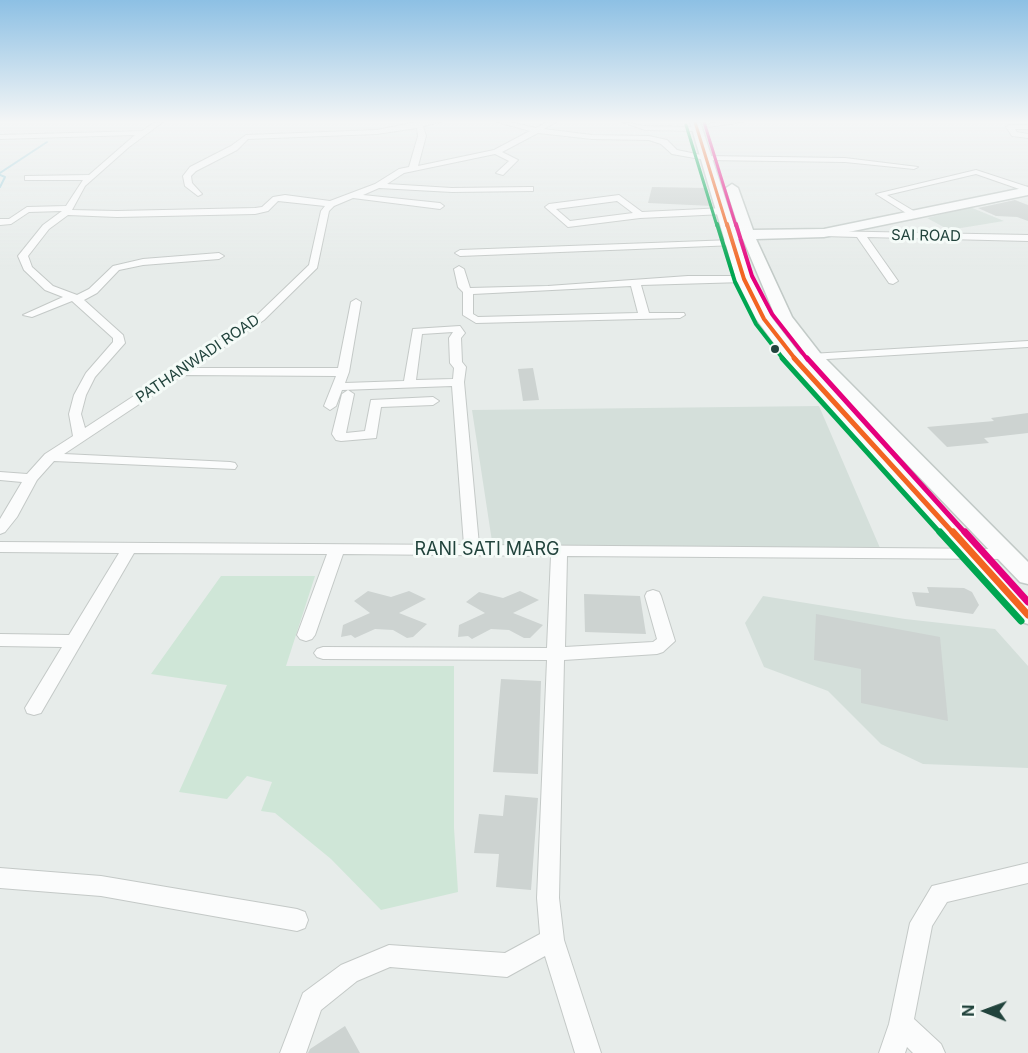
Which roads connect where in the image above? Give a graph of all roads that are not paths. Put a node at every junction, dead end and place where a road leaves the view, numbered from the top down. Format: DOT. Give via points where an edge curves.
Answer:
graph roads {
  1 [pos="98,171"];
  2 [pos="191,171"];
  3 [pos="406,171"];
  4 [pos="711,171"];
  5 [pos="726,171"];
  6 [pos="91,177"];
  7 [pos="28,178"];
  8 [pos="378,186"];
  9 [pos="530,189"];
  10 [pos="1028,190"];
  11 [pos="198,194"];
  12 [pos="351,196"];
  13 [pos="331,204"];
  14 [pos="440,206"];
  15 [pos="68,210"];
  16 [pos="724,210"];
  17 [pos="914,214"];
  18 [pos="640,215"];
  19 [pos="0,222"];
  20 [pos="824,233"];
  21 [pos="860,234"];
  22 [pos="748,235"];
  23 [pos="1028,238"];
  24 [pos="731,239"];
  25 [pos="460,253"];
  26 [pos="219,256"];
  27 [pos="459,269"];
  28 [pos="744,279"];
  29 [pos="893,281"];
  30 [pos="635,282"];
  31 [pos="468,291"];
  32 [pos="74,298"];
  33 [pos="356,302"];
  34 [pos="28,315"];
  35 [pos="680,315"];
  36 [pos="645,317"];
  37 [pos="1028,344"];
  38 [pos="804,357"];
  39 [pos="181,370"];
  40 [pos="343,372"];
  41 [pos="459,379"];
  42 [pos="414,380"];
  43 [pos="337,396"];
  44 [pos="80,438"];
  45 [pos="50,457"];
  46 [pos="230,466"];
  47 [pos="0,476"];
  48 [pos="31,478"];
  49 [pos="18,504"];
  50 [pos="0,506"];
  51 [pos="0,529"];
  52 [pos="0,547"];
  53 [pos="129,549"];
  54 [pos="472,549"];
  55 [pos="336,551"];
  56 [pos="559,553"];
  57 [pos="1007,554"];
  58 [pos="975,556"];
  59 [pos="1028,576"];
  60 [pos="653,596"];
  61 [pos="1028,615"];
  62 [pos="306,635"];
  63 [pos="0,640"];
  64 [pos="74,641"];
  65 [pos="323,653"];
  66 [pos="556,654"];
  67 [pos="34,708"];
  68 [pos="1028,873"];
  69 [pos="0,878"];
  70 [pos="297,920"];
  71 [pos="552,940"];
  72 [pos="901,1024"];
  73 [pos="293,1053"];
  74 [pos="588,1053"];
  75 [pos="892,1053"];
  76 [pos="932,1053"];
  1 -- 6 [label="street"];
  2 -- 11 [label="street" via="188,184"];
  3 -- 8 [label="street"];
  4 -- 16 [label="main road"];
  5 -- 22 [label="main road"];
  6 -- 7 [label="street"];
  6 -- 15 [label="street"];
  8 -- 9 [label="street"];
  8 -- 12 [label="street"];
  10 -- 17 [label="main road"];
  10 -- 17 [label="street" via="976,172 880,194"];
  12 -- 13 [label="street"];
  12 -- 14 [label="street"];
  13 -- 15 [label="street" via="285,198 255,210 117,214"];
  13 -- 39 [label="street, PATHANWADI ROAD" via="325,212 314,266 261,318"];
  15 -- 19 [label="street" via="27,210 11,221"];
  15 -- 32 [label="street" via="46,227 23,256 27,268 49,288"];
  16 -- 18 [label="street"];
  16 -- 24 [label="main road"];
  17 -- 20 [label="main road"];
  18 -- 18 [label="street" via="568,224 549,207 619,198"];
  20 -- 21 [label="street, SAI ROAD"];
  20 -- 22 [label="main road"];
  21 -- 23 [label="street, SAI ROAD"];
  21 -- 29 [label="street"];
  22 -- 24 [label="main road"];
  22 -- 38 [label="main road"];
  24 -- 25 [label="street"];
  24 -- 28 [label="main road"];
  26 -- 32 [label="street" via="116,268 93,291"];
  27 -- 31 [label="street" via="463,287"];
  28 -- 30 [label="street"];
  28 -- 38 [label="main road" via="765,319"];
  30 -- 31 [label="street"];
  30 -- 36 [label="street"];
  31 -- 36 [label="street" via="468,315 476,320"];
  32 -- 34 [label="street"];
  32 -- 44 [label="street" via="119,337 119,343 90,376 80,395 75,414"];
  33 -- 40 [label="street"];
  35 -- 36 [label="street"];
  37 -- 38 [label="street"];
  38 -- 57 [label="main road"];
  38 -- 58 [label="main road"];
  39 -- 40 [label="street"];
  39 -- 44 [label="street, PATHANWADI ROAD"];
  40 -- 43 [label="street"];
  41 -- 42 [label="street"];
  41 -- 42 [label="street" via="455,338 459,330 420,330"];
  41 -- 54 [label="street"];
  42 -- 43 [label="street"];
  43 -- 43 [label="street" via="341,437 371,435 375,403 438,397 443,386 375,387 368,393"];
  44 -- 45 [label="street, PATHANWADI ROAD"];
  45 -- 46 [label="street"];
  45 -- 48 [label="street, PATHANWADI ROAD"];
  47 -- 48 [label="street"];
  48 -- 49 [label="street, PATHANWADI ROAD"];
  49 -- 50 [label="street"];
  49 -- 51 [label="street, PATHANWADI ROAD"];
  52 -- 53 [label="street, RANI SATI MARG"];
  53 -- 55 [label="street, RANI SATI MARG"];
  53 -- 64 [label="street"];
  54 -- 55 [label="street, RANI SATI MARG"];
  54 -- 56 [label="street, RANI SATI MARG"];
  55 -- 62 [label="street"];
  56 -- 58 [label="street, RANI SATI MARG"];
  56 -- 66 [label="street"];
  57 -- 58 [label="street, RANI SATI MARG"];
  57 -- 59 [label="main road"];
  58 -- 61 [label="main road"];
  60 -- 66 [label="street" via="666,641 657,648"];
  63 -- 64 [label="street"];
  64 -- 67 [label="street"];
  65 -- 66 [label="street"];
  66 -- 71 [label="street" via="548,898"];
  68 -- 72 [label="street" via="940,892 921,923"];
  69 -- 70 [label="street" via="101,886"];
  71 -- 73 [label="street" via="507,965 389,956 350,973 312,1002"];
  71 -- 74 [label="street"];
  72 -- 75 [label="street"];
  72 -- 76 [label="street"];
}
